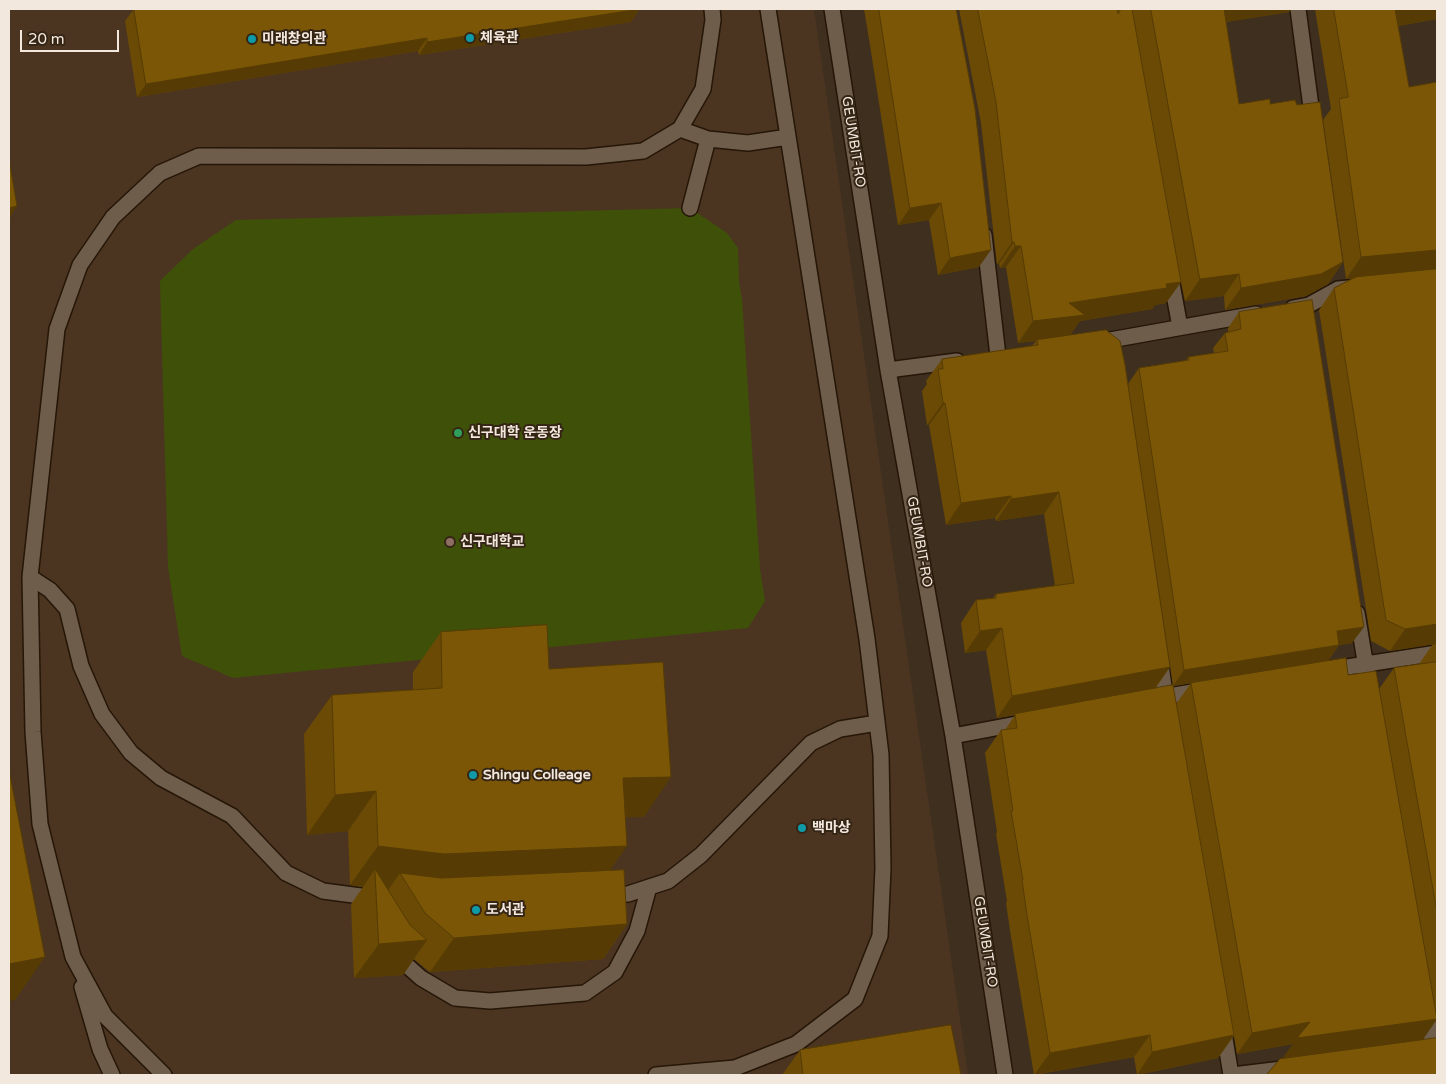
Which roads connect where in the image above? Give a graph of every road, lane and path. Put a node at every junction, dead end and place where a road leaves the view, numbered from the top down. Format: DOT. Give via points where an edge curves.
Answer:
graph roads {
  1 [pos="712,9"];
  2 [pos="768,9"];
  3 [pos="832,9"];
  4 [pos="1298,9"];
  5 [pos="680,129"];
  6 [pos="1315,135"];
  7 [pos="788,138"];
  8 [pos="708,139"];
  9 [pos="690,208"];
  10 [pos="983,221"];
  11 [pos="1167,259"];
  12 [pos="1335,270"];
  13 [pos="1368,287"];
  14 [pos="1338,289"];
  15 [pos="1180,327"];
  16 [pos="1084,344"];
  17 [pos="888,370"];
  18 [pos="30,577"];
  19 [pos="1355,596"];
  20 [pos="1158,649"];
  21 [pos="1437,652"];
  22 [pos="1365,663"];
  23 [pos="1318,671"];
  24 [pos="1222,687"];
  25 [pos="1165,697"];
  26 [pos="1146,700"];
  27 [pos="1372,702"];
  28 [pos="1169,716"];
  29 [pos="1040,720"];
  30 [pos="877,723"];
  31 [pos="953,736"];
  32 [pos="649,887"];
  33 [pos="357,896"];
  34 [pos="589,896"];
  35 [pos="386,899"];
  36 [pos="368,912"];
  37 [pos="388,946"];
  38 [pos="73,956"];
  39 [pos="1423,990"];
  40 [pos="1221,1017"];
  41 [pos="1435,1048"];
  42 [pos="1414,1051"];
  43 [pos="1299,1066"];
  44 [pos="1437,1073"];
  45 [pos="112,1075"];
  46 [pos="164,1075"];
  47 [pos="656,1075"];
  48 [pos="1005,1075"];
  49 [pos="1232,1075"];
  1 -- 5 [label="street" via="703,89"];
  2 -- 7 [label="street"];
  3 -- 17 [label="street, GEUMBIT-RO"];
  4 -- 6 [label="street"];
  5 -- 8 [label="street"];
  5 -- 18 [label="street" via="643,151 586,157 199,156 160,173 113,217 80,265 56,329"];
  7 -- 8 [label="street" via="748,143"];
  7 -- 30 [label="street" via="867,639"];
  8 -- 9 [label="street"];
  10 -- 17 [label="street" via="1003,355"];
  11 -- 15 [label="street"];
  12 -- 14 [label="street"];
  13 -- 14 [label="street"];
  14 -- 15 [label="street" via="1310,310 1277,310"];
  15 -- 16 [label="street" via="1113,345"];
  17 -- 31 [label="street, GEUMBIT-RO"];
  18 -- 33 [label="street" via="50,590 66,610 81,666 102,714 131,753 161,778 232,816 286,873 323,891"];
  18 -- 38 [label="street" via="33,732 40,824"];
  19 -- 22 [label="street"];
  20 -- 25 [label="street"];
  21 -- 22 [label="street"];
  22 -- 23 [label="street"];
  22 -- 27 [label="street"];
  24 -- 25 [label="street"];
  25 -- 26 [label="street"];
  25 -- 28 [label="street"];
  29 -- 31 [label="street"];
  30 -- 32 [label="street" via="840,729 811,743 701,854 668,881"];
  30 -- 47 [label="street" via="881,755 883,868 880,936 855,998 796,1044 761,1058 735,1068"];
  31 -- 48 [label="street, GEUMBIT-RO"];
  32 -- 34 [label="street" via="628,894"];
  32 -- 37 [label="street" via="637,931 615,972 585,993 490,1002 456,998 421,978"];
  33 -- 35 [label="street"];
  33 -- 36 [label="street"];
  38 -- 45 [label="street" via="100,1048"];
  38 -- 46 [label="street" via="104,1016"];
  39 -- 41 [label="street"];
  40 -- 49 [label="street"];
  41 -- 42 [label="street"];
  41 -- 44 [label="street"];
  43 -- 49 [label="street"];
}
